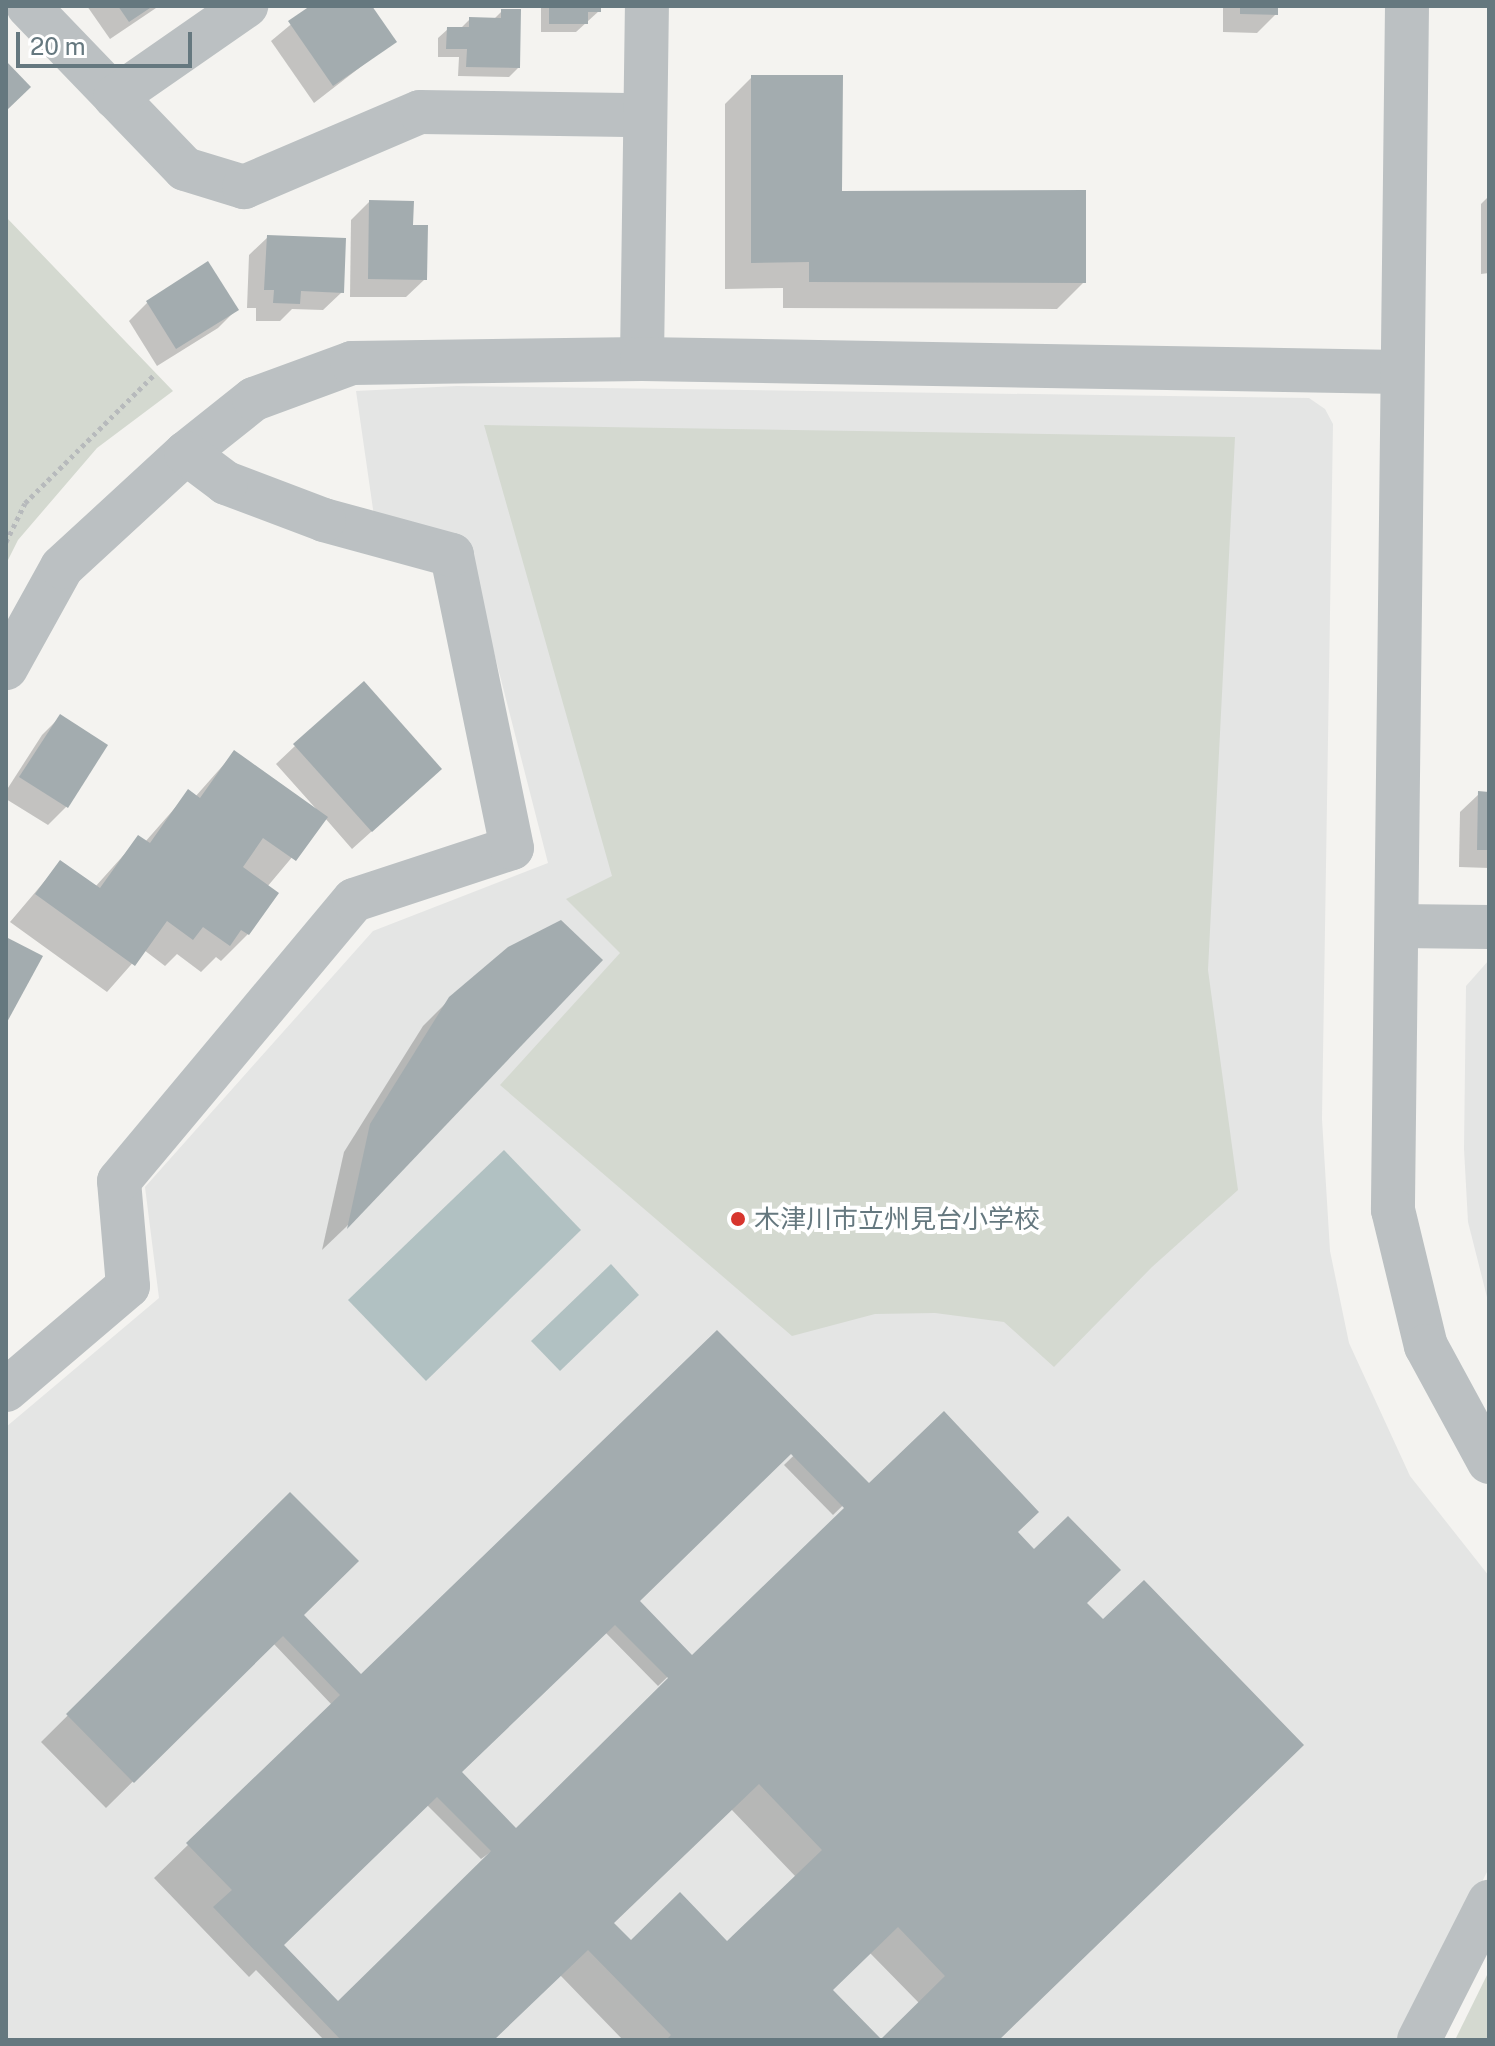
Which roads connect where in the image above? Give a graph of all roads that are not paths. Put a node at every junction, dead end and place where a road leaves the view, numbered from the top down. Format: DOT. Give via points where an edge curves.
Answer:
graph roads {
  1 [pos="28,6"];
  2 [pos="246,6"];
  3 [pos="647,6"];
  4 [pos="1407,6"];
  5 [pos="115,97"];
  6 [pos="644,115"];
  7 [pos="642,359"];
  8 [pos="1400,372"];
  9 [pos="186,453"];
  10 [pos="6,668"];
  11 [pos="1397,926"];
  12 [pos="1489,927"];
  13 [pos="6,1390"];
  14 [pos="1489,1462"];
  15 [pos="1489,1902"];
  16 [pos="1419,2040"];
  1 -- 5 [label="street"];
  2 -- 5 [label="street"];
  3 -- 6 [label="street"];
  4 -- 8 [label="street"];
  5 -- 6 [label="street" via="185,169 244,187 420,112"];
  6 -- 7 [label="street"];
  7 -- 8 [label="street"];
  7 -- 9 [label="street" via="352,363 254,399"];
  8 -- 11 [label="street"];
  9 -- 10 [label="street" via="62,567"];
  9 -- 13 [label="street" via="226,483 324,520 452,555 512,848 354,900 119,1181 128,1286"];
  11 -- 12 [label="street"];
  11 -- 14 [label="street" via="1393,1210 1426,1346"];
  15 -- 16 [label="street"];
}
